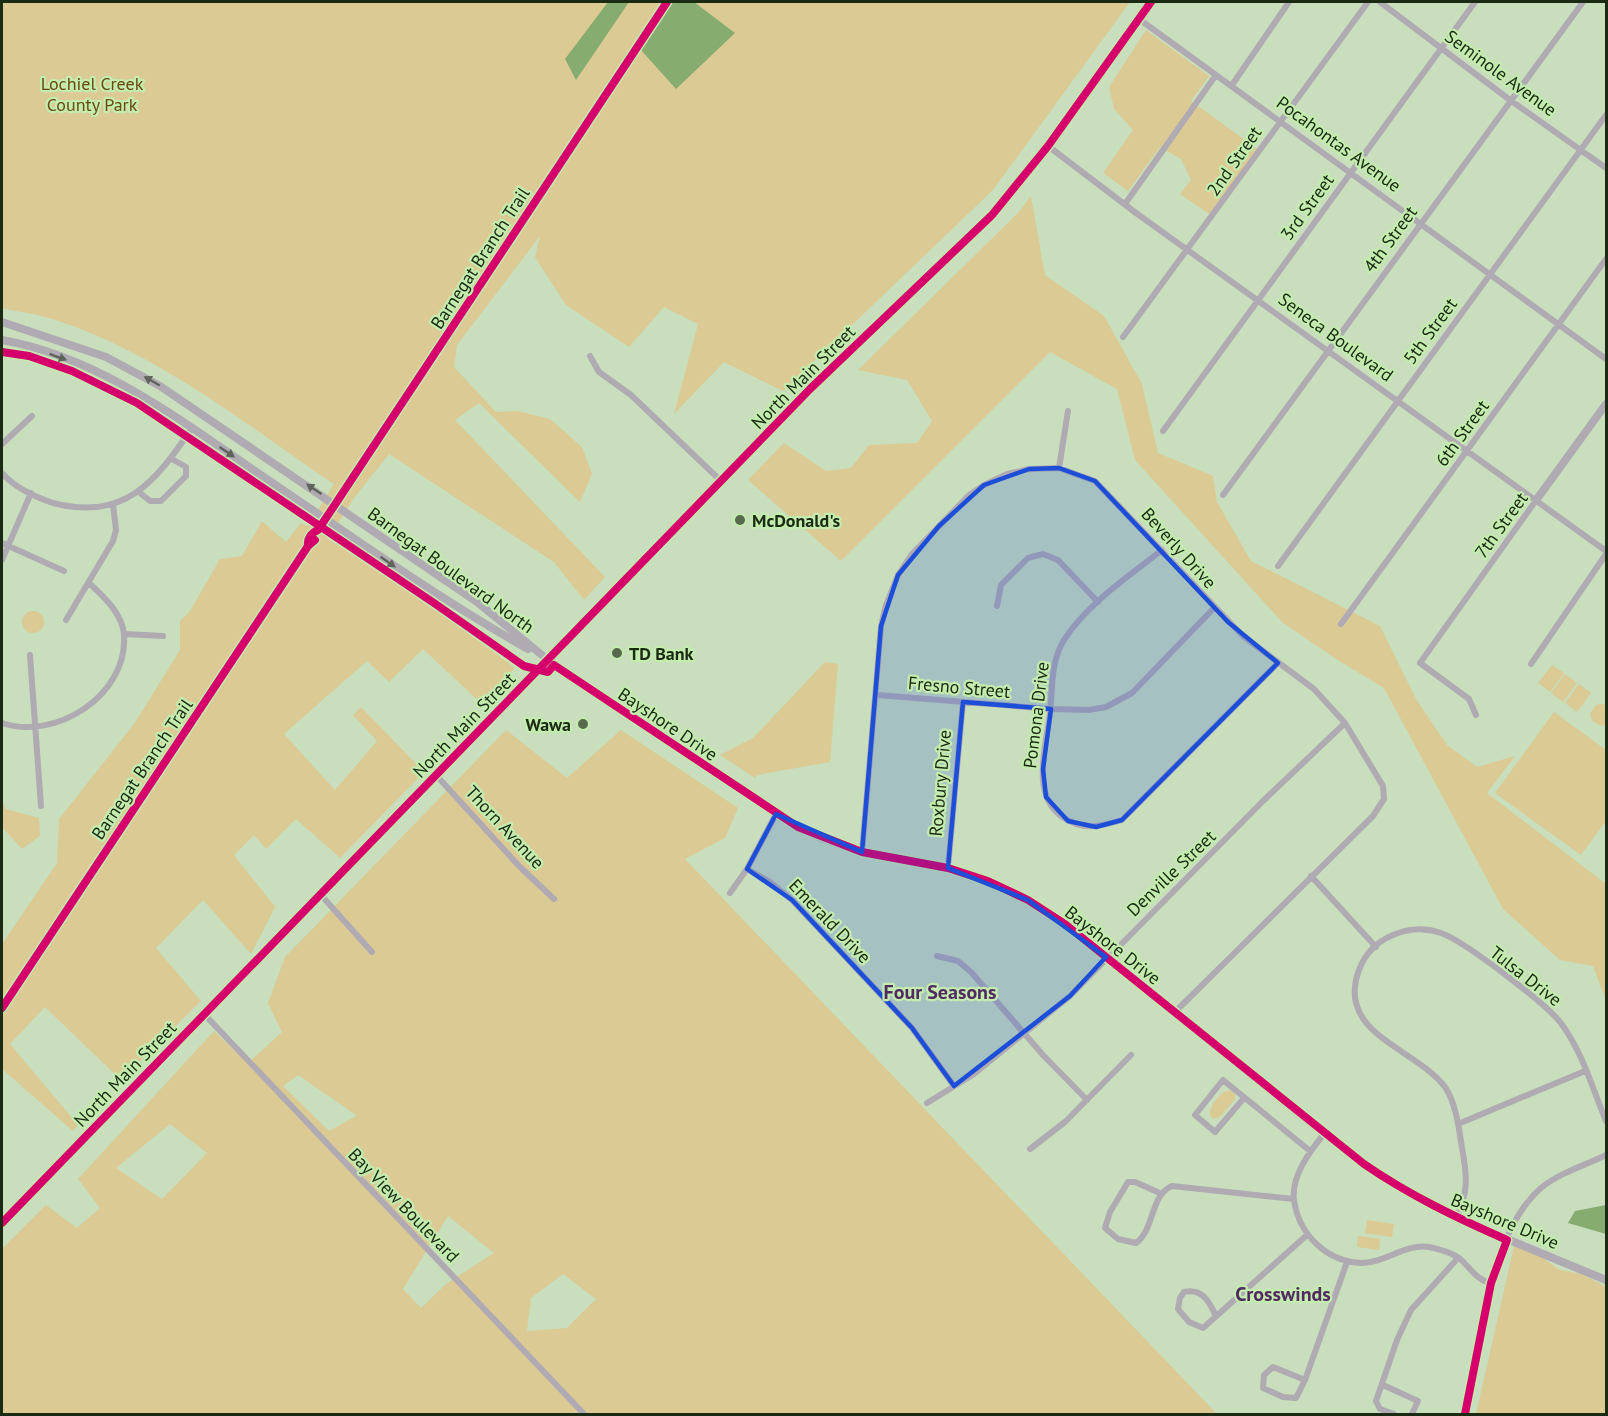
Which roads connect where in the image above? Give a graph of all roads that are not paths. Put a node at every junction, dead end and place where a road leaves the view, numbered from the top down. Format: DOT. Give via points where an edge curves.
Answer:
graph roads {
  1 [pos="1151,2"];
  2 [pos="1289,2"];
  3 [pos="1368,2"];
  4 [pos="1380,2"];
  5 [pos="1475,2"];
  6 [pos="1583,2"];
  7 [pos="1139,19"];
  8 [pos="1442,50"];
  9 [pos="1216,75"];
  10 [pos="1232,85"];
  11 [pos="1509,100"];
  12 [pos="1606,115"];
  13 [pos="1281,121"];
  14 [pos="1048,146"];
  15 [pos="1580,149"];
  16 [pos="1606,168"];
  17 [pos="1351,171"];
  18 [pos="1125,204"];
  19 [pos="1420,221"];
  20 [pos="1190,250"];
  21 [pos="1606,259"];
  22 [pos="1490,275"];
  23 [pos="1259,299"];
  24 [pos="2,322"];
  25 [pos="1559,324"];
  26 [pos="1123,337"];
  27 [pos="2,340"];
  28 [pos="1328,350"];
  29 [pos="590,356"];
  30 [pos="1606,359"];
  31 [pos="1398,400"];
  32 [pos="1606,404"];
  33 [pos="1068,411"];
  34 [pos="32,417"];
  35 [pos="192,428"];
  36 [pos="1162,431"];
  37 [pos="2,444"];
  38 [pos="1468,450"];
  39 [pos="172,459"];
  40 [pos="1059,468"];
  41 [pos="2,473"];
  42 [pos="721,481"];
  43 [pos="139,492"];
  44 [pos="31,493"];
  45 [pos="1223,495"];
  46 [pos="1537,500"];
  47 [pos="113,504"];
  48 [pos="5,544"];
  49 [pos="1162,550"];
  50 [pos="1606,553"];
  51 [pos="2,560"];
  52 [pos="1278,566"];
  53 [pos="64,571"];
  54 [pos="89,583"];
  55 [pos="1098,602"];
  56 [pos="997,606"];
  57 [pos="1214,608"];
  58 [pos="66,620"];
  59 [pos="1341,624"];
  60 [pos="124,634"];
  61 [pos="163,636"];
  62 [pos="30,655"];
  63 [pos="548,660"];
  64 [pos="1278,663"];
  65 [pos="1531,664"];
  66 [pos="877,695"];
  67 [pos="963,702"];
  68 [pos="1051,709"];
  69 [pos="1476,715"];
  70 [pos="2,723"];
  71 [pos="1345,723"];
  72 [pos="35,728"];
  73 [pos="436,775"];
  74 [pos="41,806"];
  75 [pos="776,814"];
  76 [pos="862,852"];
  77 [pos="948,868"];
  78 [pos="747,869"];
  79 [pos="1311,876"];
  80 [pos="730,893"];
  81 [pos="320,894"];
  82 [pos="554,899"];
  83 [pos="1376,947"];
  84 [pos="372,952"];
  85 [pos="937,956"];
  86 [pos="1106,957"];
  87 [pos="1174,1013"];
  88 [pos="204,1014"];
  89 [pos="1024,1033"];
  90 [pos="1131,1055"];
  91 [pos="1585,1071"];
  92 [pos="954,1086"];
  93 [pos="1244,1098"];
  94 [pos="1087,1100"];
  95 [pos="927,1103"];
  96 [pos="1606,1121"];
  97 [pos="1458,1124"];
  98 [pos="1324,1134"];
  99 [pos="1030,1149"];
  100 [pos="1310,1151"];
  101 [pos="1606,1155"];
  102 [pos="1162,1194"];
  103 [pos="1294,1199"];
  104 [pos="1456,1218"];
  105 [pos="2,1223"];
  106 [pos="1306,1235"];
  107 [pos="1507,1240"];
  108 [pos="1458,1258"];
  109 [pos="1347,1262"];
  110 [pos="1606,1280"];
  111 [pos="1491,1283"];
  112 [pos="1216,1316"];
  113 [pos="1305,1380"];
  114 [pos="1383,1384"];
  115 [pos="584,1414"];
  116 [pos="1394,1414"];
  117 [pos="1412,1414"];
  118 [pos="1465,1414"];
  1 -- 7 [label="highway, North Main Street"];
  2 -- 10 [label="street"];
  3 -- 13 [label="street, 2nd Street"];
  4 -- 8 [label="street, Seminole Avenue"];
  5 -- 8 [label="street, 3rd Street"];
  6 -- 11 [label="street, 4th Street"];
  7 -- 9 [label="street, Pocahontas Avenue"];
  7 -- 14 [label="highway, North Main Street"];
  8 -- 11 [label="street, Seminole Avenue"];
  8 -- 17 [label="street, 3rd Street"];
  9 -- 10 [label="street, Pocahontas Avenue"];
  9 -- 18 [label="street"];
  10 -- 13 [label="street, Pocahontas Avenue"];
  11 -- 15 [label="street, Seminole Avenue"];
  11 -- 19 [label="street, 4th Street"];
  12 -- 15 [label="street, 5th Street"];
  13 -- 17 [label="street, Pocahontas Avenue"];
  13 -- 20 [label="street, 2nd Street"];
  14 -- 18 [label="street, Seneca Boulevard"];
  14 -- 42 [label="highway, North Main Street" via="985,223 811,388"];
  15 -- 16 [label="street, Seminole Avenue"];
  15 -- 22 [label="street, 5th Street"];
  17 -- 19 [label="street, Pocahontas Avenue"];
  17 -- 23 [label="street, 3rd Street"];
  18 -- 20 [label="street, Seneca Boulevard"];
  19 -- 22 [label="street, Pocahontas Avenue"];
  19 -- 28 [label="street, 4th Street"];
  20 -- 23 [label="street, Seneca Boulevard"];
  20 -- 26 [label="street, 2nd Street"];
  21 -- 25 [label="street, 6th Street"];
  22 -- 25 [label="street, Pocahontas Avenue"];
  22 -- 31 [label="street, 5th Street"];
  23 -- 28 [label="street, Seneca Boulevard"];
  23 -- 36 [label="street, 3rd Street"];
  63 -- 24 [label="street, Barnegat Boulevard North, one-way" via="477,602 160,386 106,357"];
  25 -- 30 [label="street, Pocahontas Avenue"];
  25 -- 38 [label="street, 6th Street"];
  27 -- 35 [label="street, Barnegat Boulevard North, one-way" via="48,353 118,382"];
  28 -- 31 [label="street, Seneca Boulevard"];
  28 -- 45 [label="street, 4th Street"];
  29 -- 42 [label="street" via="598,372 631,395"];
  31 -- 38 [label="street, Seneca Boulevard"];
  31 -- 52 [label="street, 5th Street"];
  32 -- 46 [label="street, 7th Street"];
  33 -- 40 [label="street"];
  34 -- 37 [label="street"];
  35 -- 39 [label="street"];
  35 -- 63 [label="street, Barnegat Boulevard North, one-way" via="455,608"];
  38 -- 46 [label="street, Seneca Boulevard"];
  38 -- 59 [label="street, 6th Street"];
  39 -- 43 [label="street"];
  39 -- 43 [label="street" via="186,467 186,476 161,501 150,501"];
  40 -- 49 [label="street, Beverly Drive" via="1095,481"];
  40 -- 66 [label="street, Beverly Drive" via="1029,469 984,485 969,495 912,554 886,605"];
  41 -- 44 [label="street"];
  42 -- 63 [label="highway, North Main Street"];
  43 -- 47 [label="street"];
  44 -- 47 [label="street" via="65,506"];
  44 -- 48 [label="street"];
  46 -- 50 [label="street, Seneca Boulevard"];
  46 -- 69 [label="street, 7th Street" via="1420,663 1469,699"];
  47 -- 54 [label="street" via="113,541"];
  48 -- 51 [label="street"];
  48 -- 53 [label="street"];
  49 -- 55 [label="street, Pomona Drive"];
  49 -- 57 [label="street, Beverly Drive"];
  50 -- 65 [label="street"];
  54 -- 58 [label="street"];
  54 -- 60 [label="street" via="108,601"];
  55 -- 56 [label="street" via="1058,560 1043,554 1028,558 1001,585"];
  55 -- 68 [label="street, Pomona Drive" via="1060,647 1052,680"];
  57 -- 64 [label="street, Beverly Drive"];
  57 -- 68 [label="street, Fresno Street" via="1132,693 1089,710"];
  60 -- 61 [label="street"];
  60 -- 72 [label="street" via="123,655 112,681 77,713 62,722"];
  62 -- 72 [label="street"];
  63 -- 73 [label="highway, North Main Street"];
  63 -- 75 [label="street, Bayshore Drive"];
  64 -- 68 [label="street, Pomona Drive" via="1122,820 1102,826 1075,825 1053,810 1046,797 1043,769"];
  64 -- 71 [label="street, Beverly Drive" via="1314,689"];
  66 -- 67 [label="street, Fresno Street"];
  66 -- 76 [label="street, Beverly Drive"];
  67 -- 68 [label="street, Fresno Street"];
  67 -- 77 [label="street, Roxbury Drive"];
  70 -- 72 [label="street"];
  71 -- 79 [label="street, Beverly Drive" via="1377,774 1384,799 1373,816"];
  71 -- 86 [label="street, Denville Street"];
  72 -- 74 [label="street"];
  73 -- 81 [label="highway, North Main Street"];
  73 -- 82 [label="street, Thorn Avenue"];
  75 -- 76 [label="street, Bayshore Drive" via="821,838"];
  75 -- 78 [label="street"];
  76 -- 77 [label="street, Bayshore Drive"];
  77 -- 86 [label="street, Bayshore Drive" via="1028,900"];
  78 -- 80 [label="street"];
  78 -- 92 [label="street, Emerald Drive" via="792,900 912,1028"];
  79 -- 83 [label="street"];
  79 -- 87 [label="street, Beverly Drive"];
  81 -- 84 [label="street"];
  81 -- 88 [label="highway, North Main Street"];
  83 -- 91 [label="street, Tulsa Drive" via="1399,930 1416,928 1443,933 1553,1013"];
  83 -- 97 [label="street, Tulsa Drive" via="1359,967 1356,980 1355,1004 1360,1017 1370,1029 1439,1080 1447,1090"];
  85 -- 89 [label="street" via="958,961 971,972"];
  86 -- 87 [label="street, Bayshore Drive"];
  86 -- 89 [label="street, Denville Street" via="1070,996"];
  87 -- 98 [label="street, Bayshore Drive"];
  88 -- 105 [label="highway, North Main Street"];
  88 -- 115 [label="street, Bay View Boulevard"];
  89 -- 92 [label="street, Denville Street"];
  89 -- 94 [label="street"];
  90 -- 94 [label="street"];
  91 -- 96 [label="street, Tulsa Drive"];
  91 -- 97 [label="street"];
  92 -- 95 [label="street, Denville Street"];
  93 -- 93 [label="street" via="1223,1080 1195,1115 1215,1132"];
  93 -- 100 [label="street"];
  94 -- 99 [label="street"];
  97 -- 104 [label="street, Tulsa Drive" via="1467,1192"];
  98 -- 100 [label="street"];
  98 -- 104 [label="street, Bayshore Drive" via="1386,1179"];
  100 -- 103 [label="street" via="1298,1176"];
  101 -- 107 [label="street" via="1543,1186 1520,1211"];
  102 -- 102 [label="street" via="1147,1233 1136,1243 1118,1239 1106,1228 1110,1212 1128,1182"];
  102 -- 103 [label="street" via="1172,1186"];
  103 -- 106 [label="street"];
  104 -- 107 [label="street, Bayshore Drive"];
  106 -- 109 [label="street" via="1332,1256"];
  106 -- 112 [label="street"];
  107 -- 110 [label="street, Bayshore Drive"];
  107 -- 111 [label="street"];
  108 -- 109 [label="street" via="1425,1246 1387,1259"];
  108 -- 111 [label="street" via="1482,1281"];
  108 -- 114 [label="street" via="1411,1310 1396,1340"];
  109 -- 113 [label="street"];
  111 -- 118 [label="street"];
  112 -- 112 [label="street" via="1203,1328 1189,1322 1178,1309 1180,1298 1192,1290 1202,1295"];
  113 -- 113 [label="street" via="1296,1398 1263,1388 1264,1375 1274,1367"];
  114 -- 116 [label="street" via="1376,1401 1380,1409"];
  114 -- 117 [label="street" via="1418,1401"];
}
